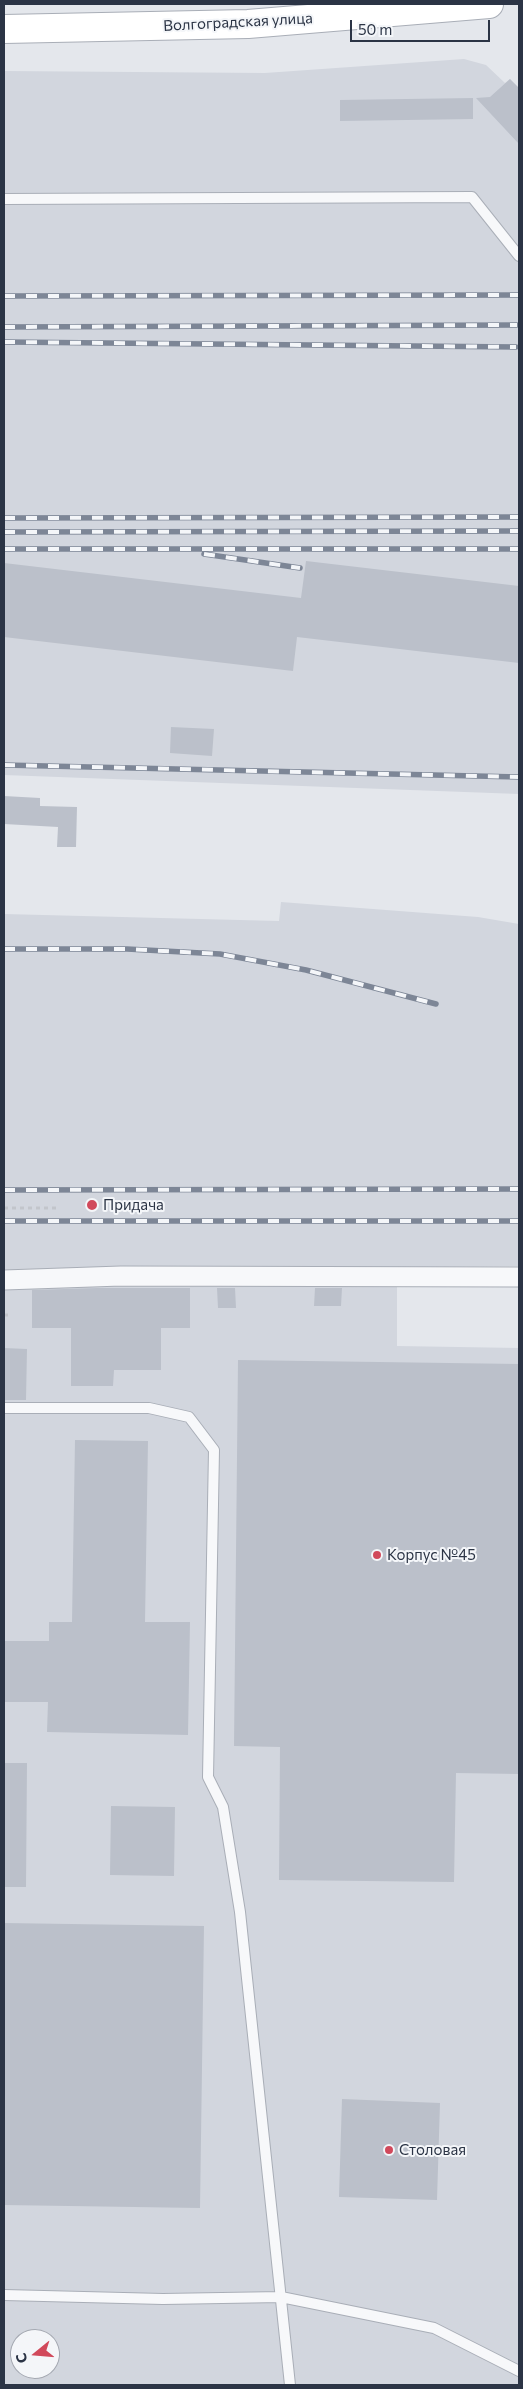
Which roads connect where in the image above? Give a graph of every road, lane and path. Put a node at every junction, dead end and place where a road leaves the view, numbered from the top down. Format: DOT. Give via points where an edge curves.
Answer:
graph roads {
  1 [pos="478,4"];
  2 [pos="4,29"];
  3 [pos="4,199"];
  4 [pos="519,256"];
  5 [pos="4,1208"];
  6 [pos="59,1208"];
  7 [pos="519,1277"];
  8 [pos="4,1280"];
  9 [pos="12,1315"];
  10 [pos="4,1316"];
  11 [pos="4,1408"];
  12 [pos="4,2296"];
  13 [pos="280,2297"];
  14 [pos="519,2371"];
  15 [pos="290,2385"];
  1 -- 2 [label="main road, Волгоградская улица" via="248,24"];
  3 -- 4 [label="lane" via="472,198"];
  5 -- 6 [label="path"];
  7 -- 8 [label="street" via="121,1276"];
  9 -- 10 [label="path"];
  11 -- 13 [label="lane" via="149,1408 189,1418 214,1450 208,1778 224,1807 240,1912"];
  12 -- 13 [label="lane"];
  13 -- 14 [label="lane" via="434,2328"];
  13 -- 15 [label="lane"];
}
